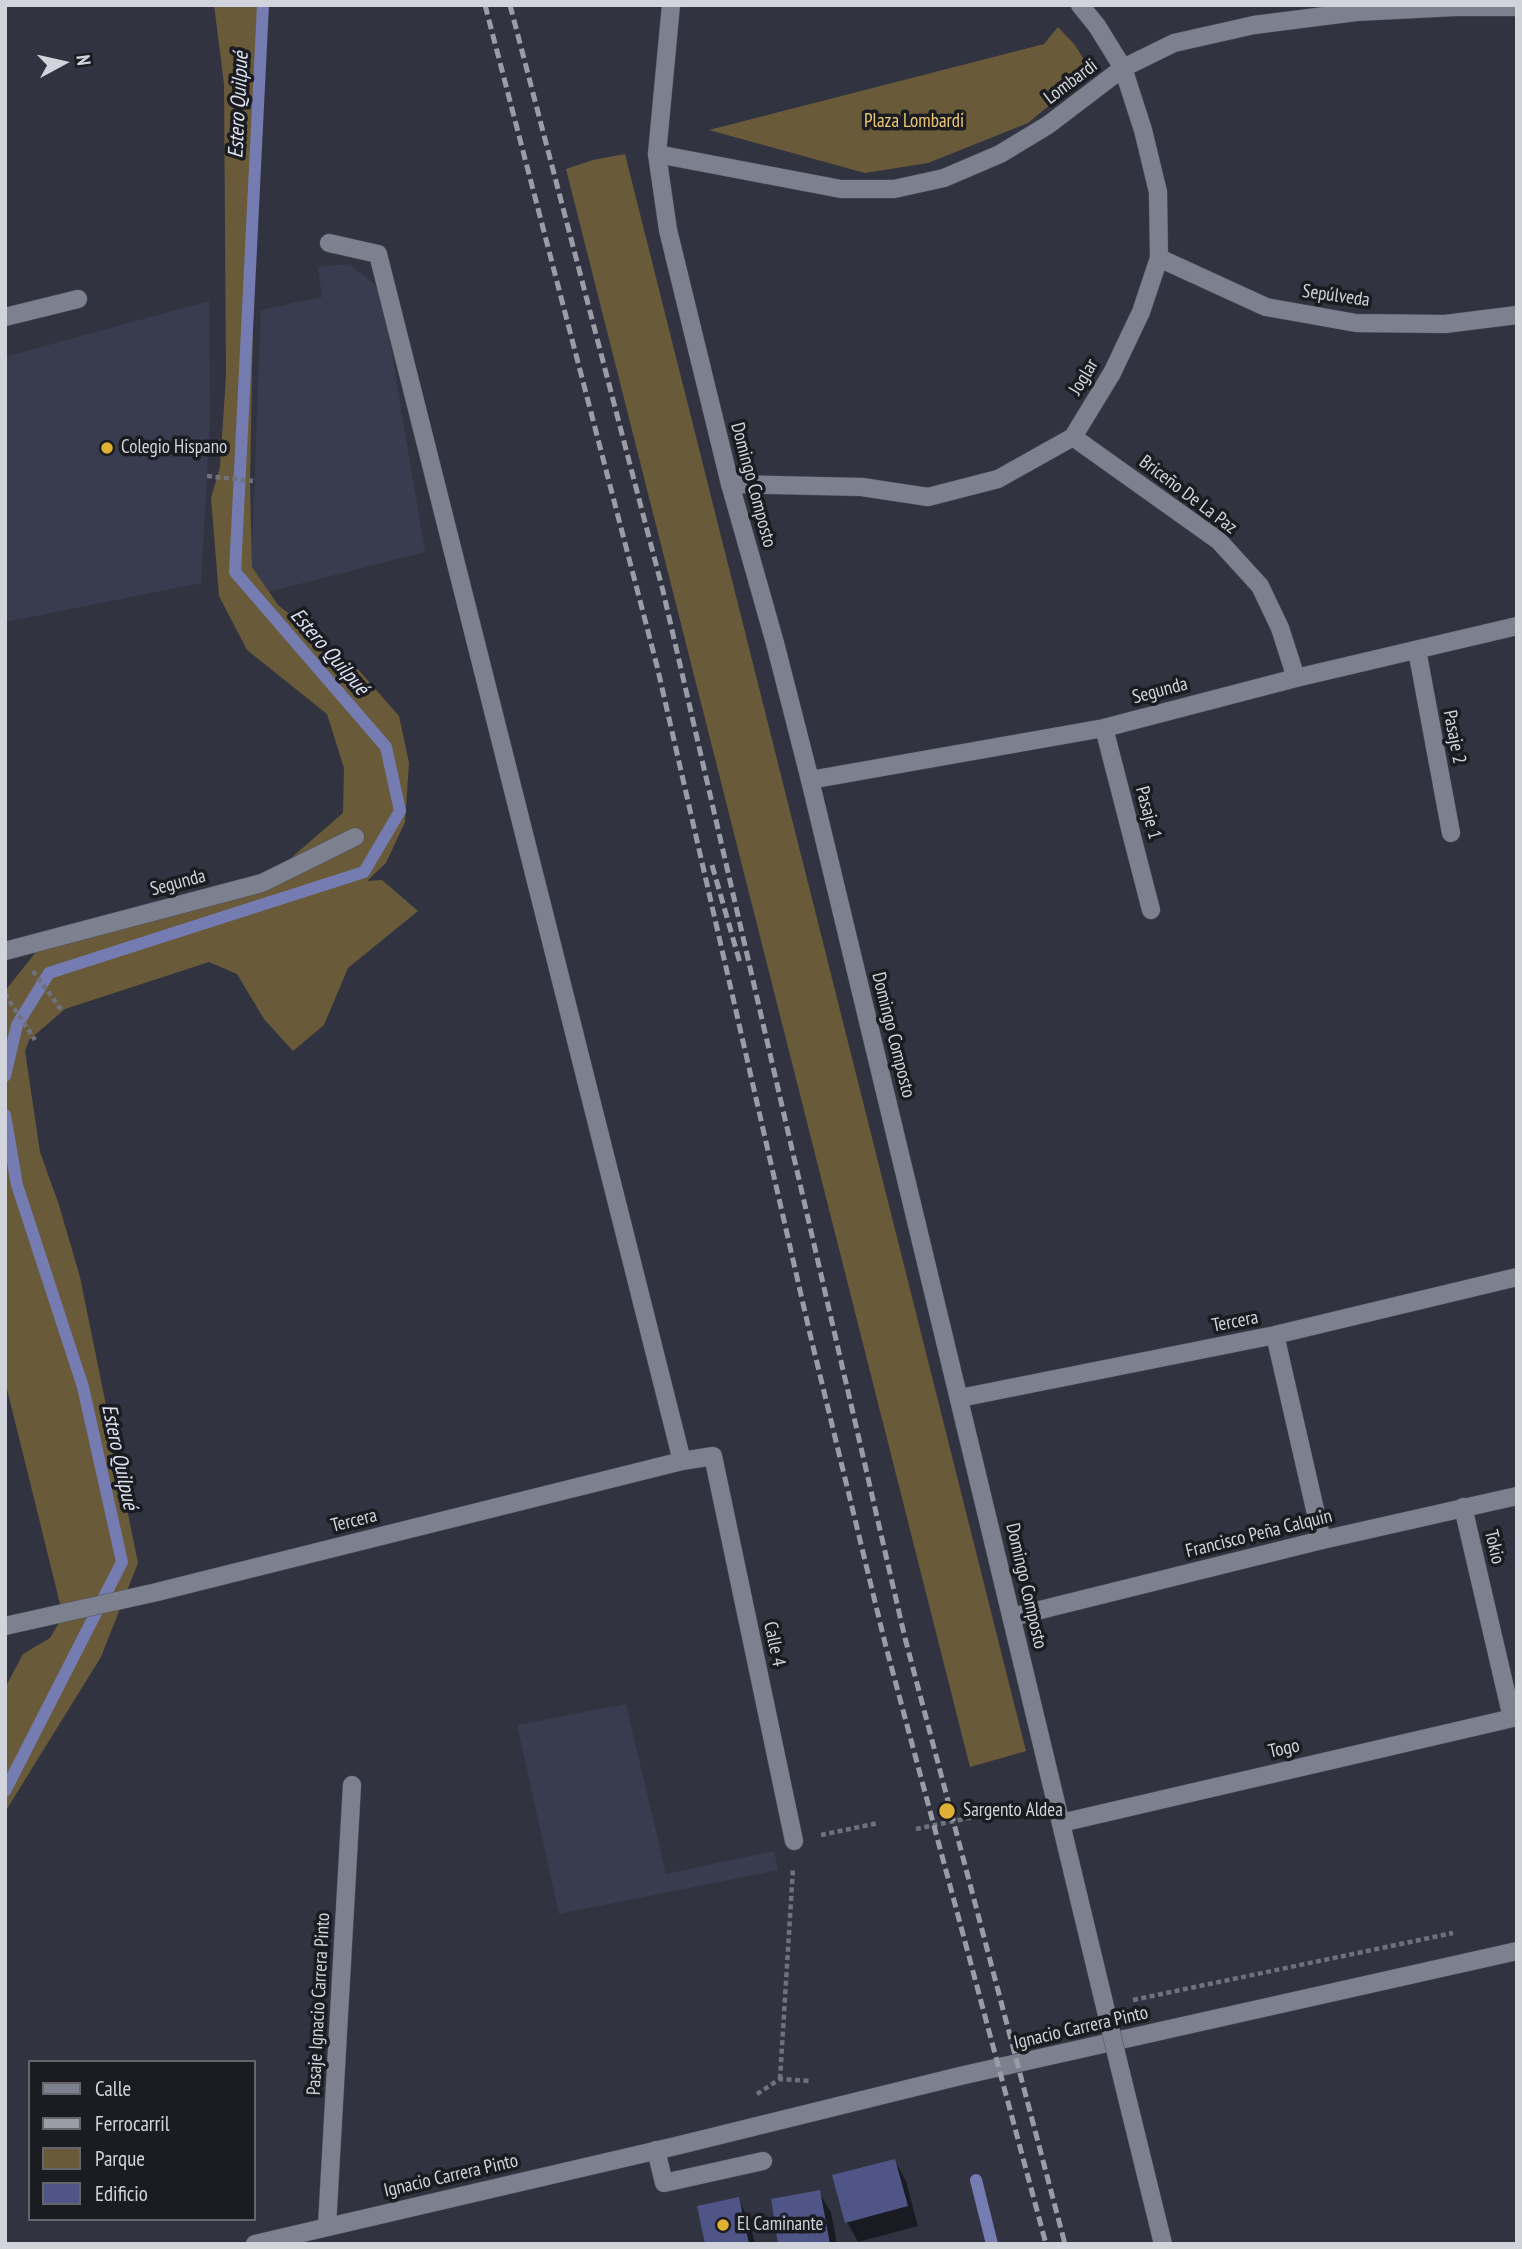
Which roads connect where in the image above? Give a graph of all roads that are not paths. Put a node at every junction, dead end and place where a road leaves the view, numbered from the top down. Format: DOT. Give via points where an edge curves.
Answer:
graph roads {
  1 [pos="670,5"];
  2 [pos="1080,5"];
  3 [pos="1517,7"];
  4 [pos="1123,68"];
  5 [pos="657,154"];
  6 [pos="329,243"];
  7 [pos="1159,258"];
  8 [pos="78,299"];
  9 [pos="1517,315"];
  10 [pos="5,317"];
  11 [pos="1073,437"];
  12 [pos="730,484"];
  13 [pos="1517,626"];
  14 [pos="1417,650"];
  15 [pos="1296,678"];
  16 [pos="1104,727"];
  17 [pos="810,780"];
  18 [pos="1451,832"];
  19 [pos="355,837"];
  20 [pos="1152,910"];
  21 [pos="11,949"];
  22 [pos="1517,1277"];
  23 [pos="1275,1335"];
  24 [pos="960,1398"];
  25 [pos="713,1456"];
  26 [pos="682,1461"];
  27 [pos="1517,1496"];
  28 [pos="1463,1507"];
  29 [pos="1322,1540"];
  30 [pos="1012,1617"];
  31 [pos="5,1626"];
  32 [pos="1514,1718"];
  33 [pos="352,1785"];
  34 [pos="1061,1823"];
  35 [pos="794,1841"];
  36 [pos="1517,1951"];
  37 [pos="656,2150"];
  38 [pos="763,2161"];
  39 [pos="327,2226"];
  40 [pos="255,2244"];
  41 [pos="1163,2244"];
  1 -- 5 [label="street, Domingo Composto"];
  2 -- 4 [label="street, Joglar"];
  3 -- 4 [label="street, Lombardi" via="1356,12 1254,25 1174,43"];
  4 -- 5 [label="street, Lombardi" via="1048,125 1000,154 944,177 894,189 841,189"];
  4 -- 7 [label="street, Joglar" via="1158,192"];
  5 -- 12 [label="street, Domingo Composto" via="667,230"];
  6 -- 26 [label="street" via="378,254"];
  7 -- 9 [label="street, Sepúlveda" via="1266,307 1356,323 1445,324"];
  7 -- 11 [label="street, Joglar" via="1141,312 1112,373"];
  8 -- 10 [label="street"];
  11 -- 12 [label="street, Joglar" via="998,479 928,497 862,488"];
  11 -- 15 [label="street, Briceño De La Paz" via="1219,541 1260,586"];
  12 -- 17 [label="street, Domingo Composto"];
  13 -- 14 [label="street, Segunda"];
  14 -- 15 [label="street, Segunda"];
  14 -- 18 [label="street, Pasaje 2"];
  15 -- 16 [label="street, Segunda"];
  16 -- 17 [label="street, Segunda"];
  16 -- 20 [label="street, Pasaje 1"];
  17 -- 24 [label="street, Domingo Composto"];
  19 -- 21 [label="street, Segunda" via="262,883"];
  22 -- 23 [label="street, Tercera"];
  23 -- 24 [label="street, Tercera"];
  23 -- 29 [label="street"];
  24 -- 30 [label="street, Domingo Composto"];
  25 -- 26 [label="street, Tercera"];
  25 -- 35 [label="street, Calle 4"];
  26 -- 31 [label="street, Tercera"];
  27 -- 28 [label="street, Francisco Peña Calquin"];
  28 -- 29 [label="street, Francisco Peña Calquin"];
  28 -- 32 [label="street, Tokio"];
  29 -- 30 [label="street, Francisco Peña Calquin"];
  30 -- 34 [label="street, Domingo Composto"];
  32 -- 34 [label="street, Togo"];
  33 -- 39 [label="street, Pasaje Ignacio Carrera Pinto"];
  34 -- 41 [label="street, Domingo Composto, bridge"];
  36 -- 37 [label="street, Ignacio Carrera Pinto" via="960,2076"];
  37 -- 38 [label="street" via="664,2183"];
  37 -- 39 [label="street, Ignacio Carrera Pinto"];
  39 -- 40 [label="street, Ignacio Carrera Pinto"];
}
